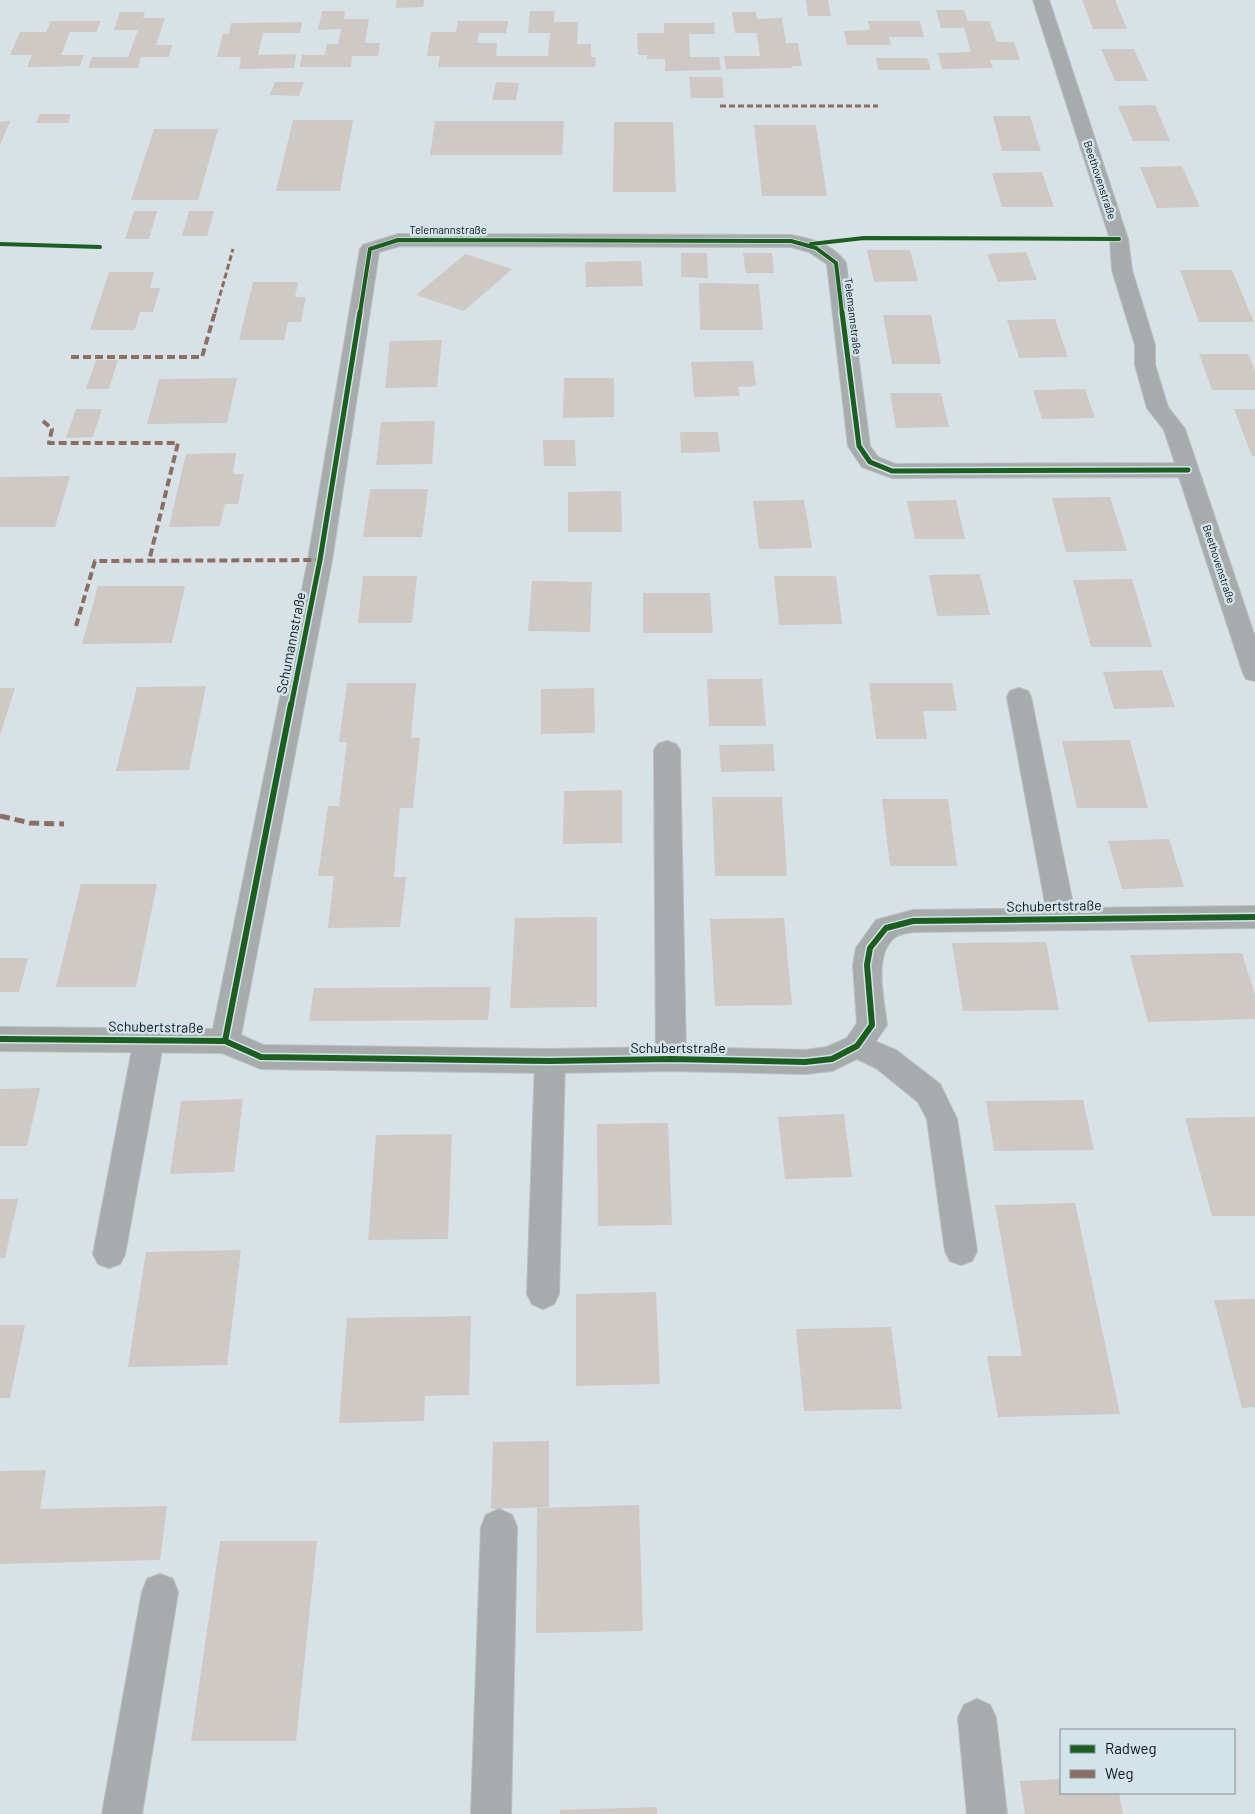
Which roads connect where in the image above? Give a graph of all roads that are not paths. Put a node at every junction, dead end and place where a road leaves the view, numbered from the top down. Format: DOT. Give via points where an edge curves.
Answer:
graph roads {
  1 [pos="1041,0"];
  2 [pos="370,249"];
  3 [pos="1188,470"];
  4 [pos="1255,673"];
  5 [pos="1019,697"];
  6 [pos="667,750"];
  7 [pos="1255,917"];
  8 [pos="1062,919"];
  9 [pos="0,1039"];
  10 [pos="149,1039"];
  11 [pos="225,1041"];
  12 [pos="857,1046"];
  13 [pos="670,1059"];
  14 [pos="550,1061"];
  15 [pos="961,1252"];
  16 [pos="109,1254"];
  17 [pos="543,1294"];
  18 [pos="499,1527"];
  19 [pos="160,1592"];
  20 [pos="977,1718"];
  21 [pos="122,1814"];
  22 [pos="491,1814"];
  23 [pos="987,1814"];
  1 -- 3 [label="street, Beethovenstraße" via="1119,239 1122,270 1145,345 1147,374 1158,408 1174,429"];
  2 -- 3 [label="street, Telemannstraße" via="398,240 791,241 811,244 827,253 836,263 859,446 870,462 892,471"];
  2 -- 11 [label="street, Schumannstraße" via="320,560"];
  3 -- 4 [label="street, Beethovenstraße"];
  5 -- 8 [label="street, Schubertstraße"];
  6 -- 13 [label="street, Schubertstraße"];
  7 -- 8 [label="street, Schubertstraße"];
  8 -- 12 [label="street, Schubertstraße" via="913,920 886,928 870,948 867,965 872,1025"];
  9 -- 10 [label="street, Schubertstraße"];
  10 -- 11 [label="street, Schubertstraße"];
  10 -- 16 [label="street, Schubertstraße"];
  11 -- 14 [label="street, Schubertstraße" via="261,1057"];
  12 -- 13 [label="street, Schubertstraße" via="832,1059 805,1062"];
  12 -- 15 [label="street" via="886,1059 929,1093 942,1119"];
  13 -- 14 [label="street, Schubertstraße"];
  14 -- 17 [label="street"];
  18 -- 22 [label="street"];
  19 -- 21 [label="street"];
  20 -- 23 [label="street"];
}
